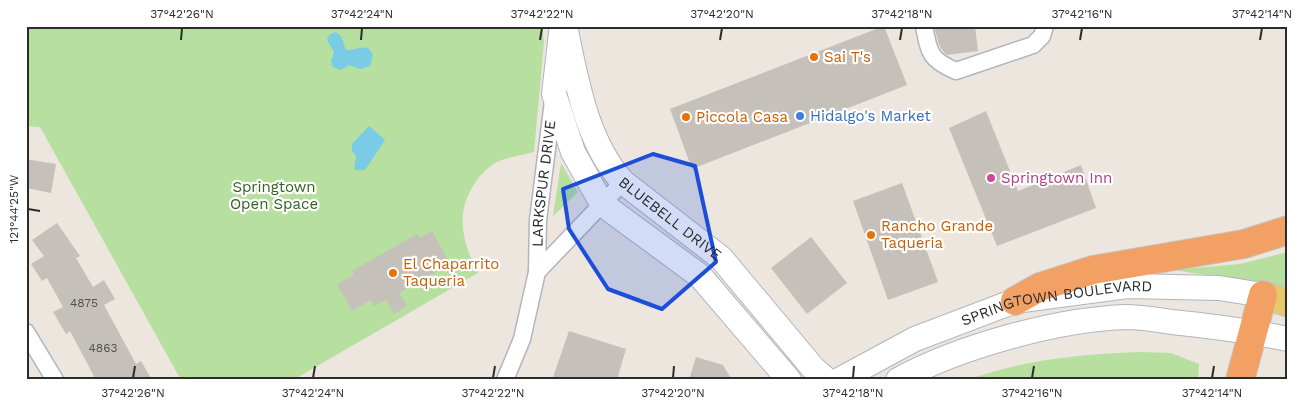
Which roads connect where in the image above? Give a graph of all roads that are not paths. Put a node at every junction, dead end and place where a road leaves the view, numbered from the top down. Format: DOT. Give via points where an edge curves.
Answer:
graph roads {
  1 [pos="564,26"];
  2 [pos="924,26"];
  3 [pos="1045,26"];
  4 [pos="554,94"];
  5 [pos="623,182"];
  6 [pos="602,204"];
  7 [pos="1288,230"];
  8 [pos="537,272"];
  9 [pos="1275,299"];
  10 [pos="1015,301"];
  11 [pos="26,332"];
  12 [pos="1252,332"];
  13 [pos="1288,339"];
  14 [pos="55,380"];
  15 [pos="505,380"];
  16 [pos="789,380"];
  17 [pos="827,380"];
  18 [pos="839,380"];
  19 [pos="898,380"];
  20 [pos="1240,380"];
  1 -- 4 [label="street, BLUEBELL DRIVE"];
  1 -- 5 [label="street, BLUEBELL DRIVE" via="582,103 609,167"];
  2 -- 3 [label="street" via="929,53 940,64 956,71 1033,45 1042,36"];
  4 -- 6 [label="street, BLUEBELL DRIVE" via="573,152"];
  4 -- 8 [label="street, LARKSPUR DRIVE" via="538,220"];
  5 -- 6 [label="street, LARKSPUR DRIVE"];
  5 -- 17 [label="street, BLUEBELL DRIVE" via="721,258 813,368"];
  6 -- 8 [label="street, LARKSPUR DRIVE"];
  6 -- 16 [label="street, BLUEBELL DRIVE" via="700,276"];
  7 -- 10 [label="highway" via="1244,244 1093,270 1040,287"];
  8 -- 15 [label="street, LARKSPUR DRIVE" via="522,339"];
  9 -- 10 [label="street, SPRINGTOWN BOULEVARD" via="1219,288 1127,286"];
  9 -- 12 [label="highway"];
  10 -- 18 [label="street, SPRINGTOWN BOULEVARD" via="915,339"];
  11 -- 14 [label="street"];
  12 -- 13 [label="street, SPRINGTOWN BOULEVARD"];
  12 -- 19 [label="street, SPRINGTOWN BOULEVARD" via="1127,317 1080,322 1003,338 915,370"];
  12 -- 20 [label="highway"];
}
